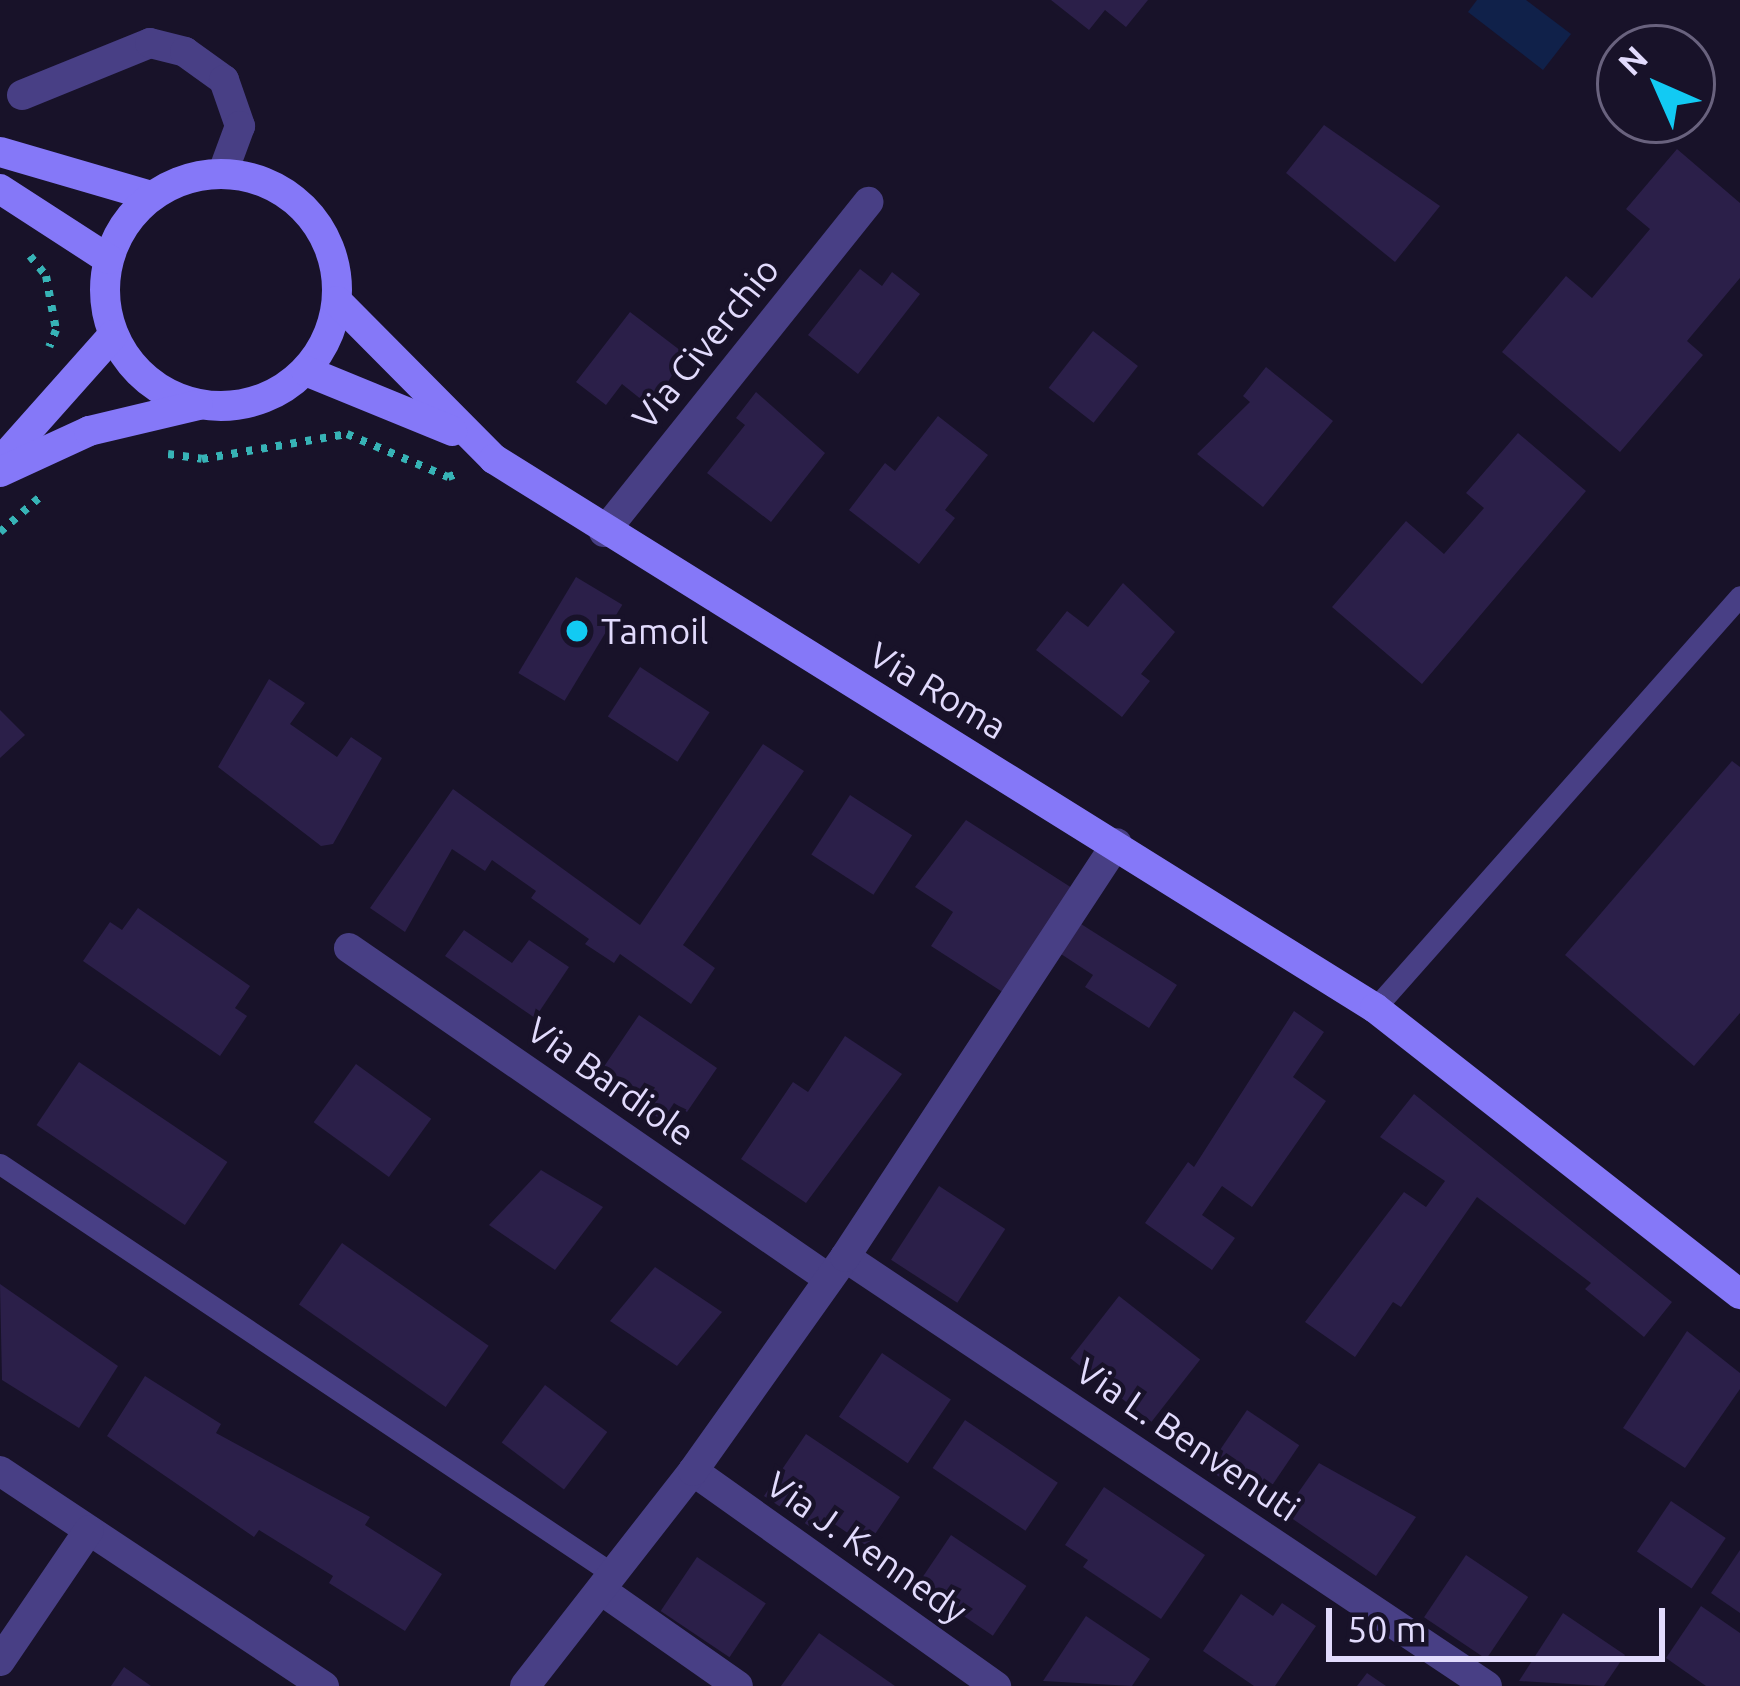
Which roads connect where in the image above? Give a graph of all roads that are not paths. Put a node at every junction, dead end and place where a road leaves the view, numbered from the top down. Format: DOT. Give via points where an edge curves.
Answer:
graph roads {
  1 [pos="22,95"];
  2 [pos="0,152"];
  3 [pos="223,172"];
  4 [pos="0,189"];
  5 [pos="151,196"];
  6 [pos="868,202"];
  7 [pos="109,259"];
  8 [pos="337,302"];
  9 [pos="113,334"];
  10 [pos="305,370"];
  11 [pos="199,405"];
  12 [pos="463,436"];
  13 [pos="0,462"];
  14 [pos="0,472"];
  15 [pos="604,532"];
  16 [pos="1740,596"];
  17 [pos="1117,843"];
  18 [pos="349,948"];
  19 [pos="1375,1009"];
  20 [pos="0,1164"];
  21 [pos="837,1268"];
  22 [pos="1740,1294"];
  23 [pos="0,1471"];
  24 [pos="693,1471"];
  25 [pos="88,1530"];
  26 [pos="607,1582"];
  27 [pos="0,1660"];
  28 [pos="324,1686"];
  29 [pos="525,1686"];
  30 [pos="738,1686"];
  31 [pos="996,1686"];
  32 [pos="1486,1686"];
  1 -- 3 [label="street" via="149,44 184,52 224,80 240,126"];
  2 -- 5 [label="main road"];
  3 -- 5 [label="main road"];
  3 -- 8 [label="main road" via="260,179 294,198 320,227 335,263"];
  4 -- 7 [label="main road"];
  5 -- 7 [label="main road"];
  6 -- 15 [label="street, Via Civerchio"];
  7 -- 9 [label="main road" via="104,297"];
  8 -- 10 [label="main road" via="327,338"];
  8 -- 12 [label="main road"];
  9 -- 11 [label="main road" via="133,367 162,391"];
  9 -- 13 [label="main road"];
  10 -- 11 [label="main road" via="274,394 237,406"];
  10 -- 12 [label="main road"];
  11 -- 14 [label="main road" via="89,431"];
  12 -- 15 [label="main road, Via Roma"];
  15 -- 17 [label="main road, Via Roma"];
  16 -- 19 [label="lane"];
  17 -- 19 [label="main road, Via Roma"];
  17 -- 21 [label="street"];
  18 -- 21 [label="street, Via Bardiole"];
  19 -- 22 [label="main road, Via Roma"];
  20 -- 26 [label="lane"];
  21 -- 24 [label="street"];
  21 -- 32 [label="street, Via L. Benvenuti"];
  23 -- 25 [label="street"];
  24 -- 26 [label="street"];
  24 -- 31 [label="street, Via J. Kennedy"];
  25 -- 27 [label="street"];
  25 -- 28 [label="street"];
  26 -- 29 [label="street"];
  26 -- 30 [label="street"];
}
